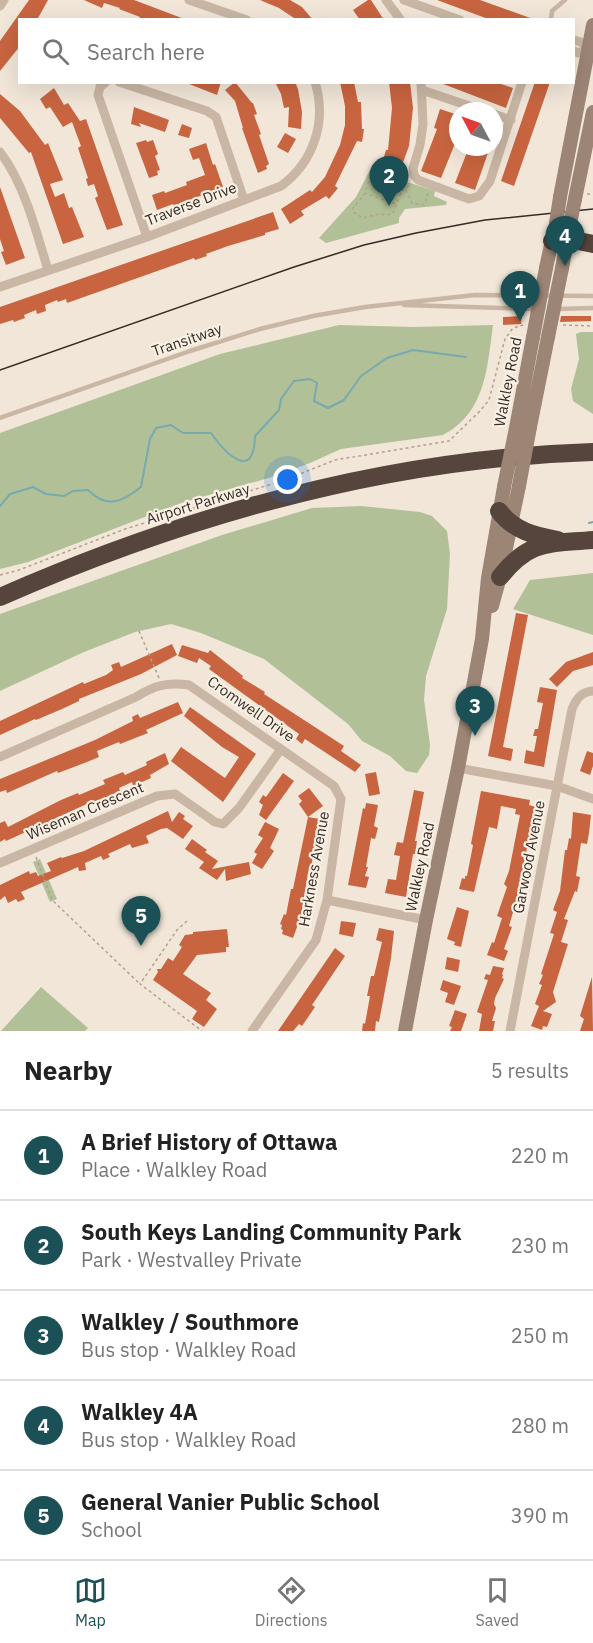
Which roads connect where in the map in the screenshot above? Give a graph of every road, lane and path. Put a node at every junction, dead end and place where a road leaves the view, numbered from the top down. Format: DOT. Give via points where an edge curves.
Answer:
graph roads {
  1 [pos="4,0"];
  2 [pos="189,0"];
  3 [pos="386,0"];
  4 [pos="565,0"];
  5 [pos="407,1"];
  6 [pos="0,6"];
  7 [pos="242,18"];
  8 [pos="399,18"];
  9 [pos="400,18"];
  10 [pos="454,18"];
  11 [pos="550,18"];
  12 [pos="593,25"];
  13 [pos="575,40"];
  14 [pos="591,49"];
  15 [pos="575,51"];
  16 [pos="100,84"];
  17 [pos="125,84"];
  18 [pos="316,84"];
  19 [pos="521,84"];
  20 [pos="421,86"];
  21 [pos="461,102"];
  22 [pos="593,112"];
  23 [pos="503,117"];
  24 [pos="511,120"];
  25 [pos="0,152"];
  26 [pos="409,186"];
  27 [pos="404,189"];
  28 [pos="364,193"];
  29 [pos="428,193"];
  30 [pos="244,200"];
  31 [pos="397,204"];
  32 [pos="147,237"];
  33 [pos="569,238"];
  34 [pos="48,270"];
  35 [pos="0,287"];
  36 [pos="593,296"];
  37 [pos="386,304"];
  38 [pos="593,309"];
  39 [pos="562,324"];
  40 [pos="524,325"];
  41 [pos="593,326"];
  42 [pos="0,418"];
  43 [pos="593,452"];
  44 [pos="505,518"];
  45 [pos="593,540"];
  46 [pos="563,541"];
  47 [pos="0,575"];
  48 [pos="500,577"];
  49 [pos="0,597"];
  50 [pos="139,631"];
  51 [pos="482,639"];
  52 [pos="162,684"];
  53 [pos="589,692"];
  54 [pos="281,749"];
  55 [pos="0,757"];
  56 [pos="459,768"];
  57 [pos="557,786"];
  58 [pos="341,799"];
  59 [pos="593,799"];
  60 [pos="33,849"];
  61 [pos="0,863"];
  62 [pos="327,900"];
  63 [pos="426,920"];
  64 [pos="187,921"];
  65 [pos="140,984"];
  66 [pos="202,1031"];
  67 [pos="252,1031"];
  68 [pos="405,1031"];
  69 [pos="510,1031"];
  1 -- 6 [label="street"];
  2 -- 7 [label="street"];
  3 -- 8 [label="street"];
  4 -- 11 [label="lane" via="552,11"];
  5 -- 9 [label="street"];
  5 -- 10 [label="street"];
  12 -- 14 [label="main road, Walkley Road"];
  13 -- 14 [label="street"];
  14 -- 15 [label="street"];
  14 -- 33 [label="main road, Walkley Road, bridge" via="561,197"];
  16 -- 32 [label="street" via="100,102"];
  17 -- 30 [label="street" via="216,117"];
  18 -- 30 [label="street, Traverse Drive" via="320,118 306,161 281,186"];
  19 -- 24 [label="street"];
  20 -- 21 [label="street"];
  20 -- 24 [label="street" via="423,124 414,175 460,196 469,199 485,189"];
  22 -- 33 [label="main road, Walkley Road, bridge"];
  23 -- 24 [label="street"];
  25 -- 34 [label="street" via="11,166"];
  26 -- 27 [label="path"];
  27 -- 28 [label="path" via="375,175"];
  27 -- 29 [label="path" via="412,203 418,205 425,204"];
  27 -- 31 [label="path"];
  28 -- 31 [label="path"];
  28 -- 31 [label="path" via="353,208 363,218 393,213"];
  30 -- 32 [label="street, Traverse Drive"];
  32 -- 34 [label="street, Traverse Drive"];
  33 -- 44 [label="main road, Walkley Road, bridge" via="519,486"];
  33 -- 44 [label="main road, Walkley Road, bridge" via="546,268 504,487"];
  34 -- 35 [label="street, Traverse Drive"];
  36 -- 37 [label="lane, Transitway" via="475,296"];
  37 -- 38 [label="lane, Transitway"];
  37 -- 42 [label="lane, Transitway" via="260,329"];
  39 -- 41 [label="path"];
  40 -- 47 [label="path" via="513,328 505,339 485,405 449,441 335,460"];
  43 -- 49 [label="highway, Airport Parkway" via="454,464 303,493 162,534"];
  44 -- 46 [label="highway" via="530,534"];
  44 -- 48 [label="main road, Walkley Road"];
  44 -- 51 [label="main road, Walkley Road" via="488,578"];
  45 -- 46 [label="highway"];
  46 -- 48 [label="highway" via="524,554"];
  48 -- 51 [label="main road, Walkley Road"];
  50 -- 52 [label="path"];
  51 -- 56 [label="main road, Walkley Road"];
  52 -- 54 [label="street, Cromwell Drive" via="189,685"];
  52 -- 55 [label="street"];
  53 -- 57 [label="street, Garwood Avenue" via="576,700"];
  54 -- 58 [label="street, Cromwell Drive" via="327,779"];
  54 -- 60 [label="street, Wiseman Crescent" via="223,824 175,794 157,796"];
  56 -- 57 [label="street"];
  56 -- 63 [label="main road, Walkley Road"];
  57 -- 59 [label="street"];
  57 -- 69 [label="street, Garwood Avenue"];
  58 -- 62 [label="street, Harkness Avenue"];
  60 -- 61 [label="street, Wiseman Crescent"];
  60 -- 65 [label="path" via="52,900"];
  62 -- 63 [label="street"];
  62 -- 67 [label="street, Harkness Avenue" via="316,940"];
  63 -- 68 [label="main road, Walkley Road"];
  64 -- 65 [label="path"];
  65 -- 66 [label="path"];
}
